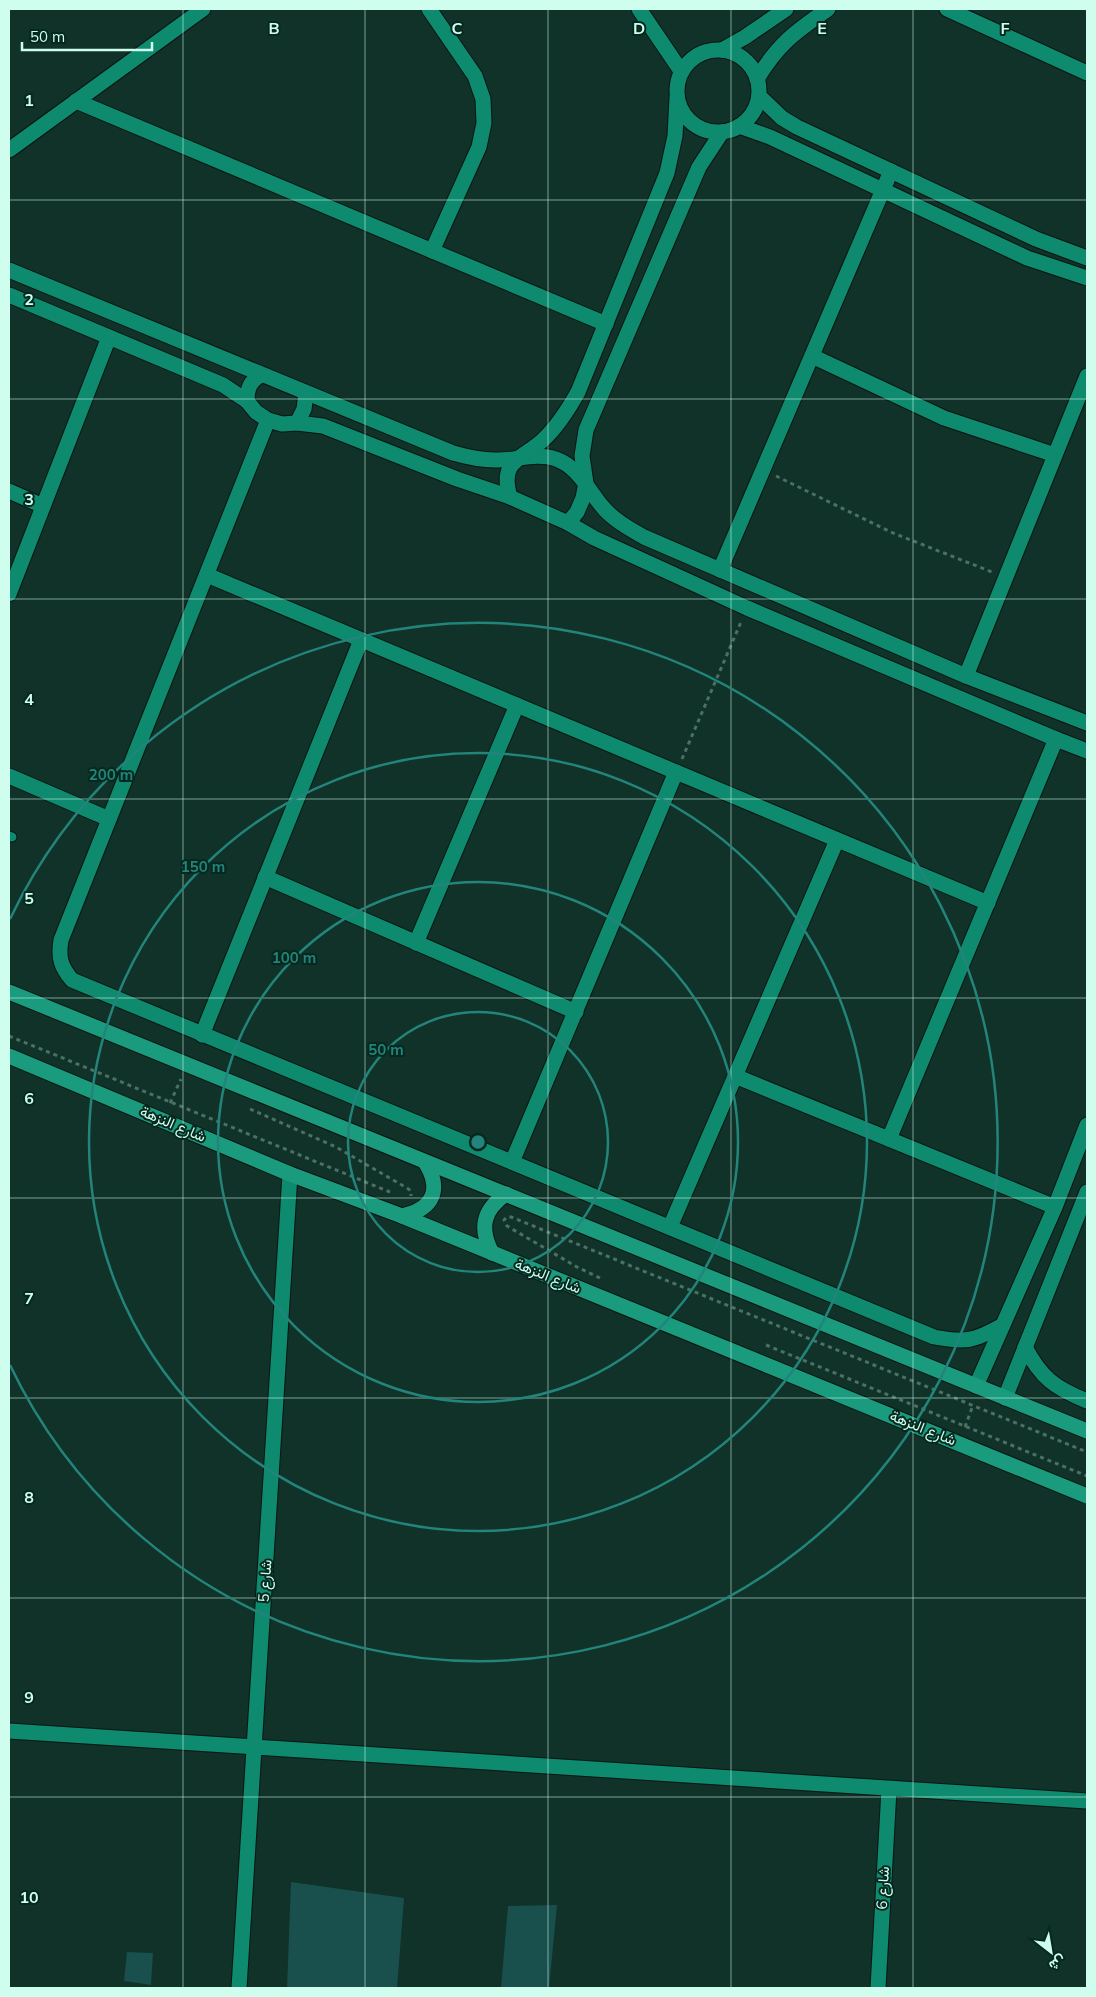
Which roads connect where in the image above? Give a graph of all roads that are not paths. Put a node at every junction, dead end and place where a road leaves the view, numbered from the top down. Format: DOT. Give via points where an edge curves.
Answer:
graph roads {
  1 [pos="203,9"];
  2 [pos="429,9"];
  3 [pos="639,9"];
  4 [pos="786,9"];
  5 [pos="828,9"];
  6 [pos="947,9"];
  7 [pos="722,50"];
  8 [pos="1085,68"];
  9 [pos="681,71"];
  10 [pos="757,79"];
  11 [pos="759,96"];
  12 [pos="677,98"];
  13 [pos="76,101"];
  14 [pos="739,126"];
  15 [pos="722,132"];
  16 [pos="9,150"];
  17 [pos="892,171"];
  18 [pos="883,190"];
  19 [pos="432,251"];
  20 [pos="1087,258"];
  21 [pos="9,270"];
  22 [pos="1087,278"];
  23 [pos="9,295"];
  24 [pos="606,324"];
  25 [pos="109,337"];
  26 [pos="812,356"];
  27 [pos="261,375"];
  28 [pos="1087,376"];
  29 [pos="306,393"];
  30 [pos="247,401"];
  31 [pos="268,420"];
  32 [pos="297,423"];
  33 [pos="1056,455"];
  34 [pos="518,457"];
  35 [pos="586,483"];
  36 [pos="9,491"];
  37 [pos="510,497"];
  38 [pos="43,506"];
  39 [pos="568,523"];
  40 [pos="720,570"];
  41 [pos="206,575"];
  42 [pos="9,594"];
  43 [pos="361,640"];
  44 [pos="966,676"];
  45 [pos="517,705"];
  46 [pos="1087,722"];
  47 [pos="1056,739"];
  48 [pos="1087,750"];
  49 [pos="676,772"];
  50 [pos="9,776"];
  51 [pos="109,818"];
  52 [pos="837,840"];
  53 [pos="265,877"];
  54 [pos="988,903"];
  55 [pos="416,943"];
  56 [pos="9,992"];
  57 [pos="576,1012"];
  58 [pos="202,1035"];
  59 [pos="9,1056"];
  60 [pos="735,1076"];
  61 [pos="1087,1125"];
  62 [pos="889,1139"];
  63 [pos="425,1162"];
  64 [pos="512,1162"];
  65 [pos="290,1174"];
  66 [pos="1087,1192"];
  67 [pos="506,1194"];
  68 [pos="1057,1202"];
  69 [pos="1084,1208"];
  70 [pos="402,1216"];
  71 [pos="670,1227"];
  72 [pos="492,1253"];
  73 [pos="1003,1325"];
  74 [pos="1025,1347"];
  75 [pos="978,1387"];
  76 [pos="1004,1398"];
  77 [pos="1087,1401"];
  78 [pos="1087,1431"];
  79 [pos="1087,1496"];
  80 [pos="9,1732"];
  81 [pos="255,1746"];
  82 [pos="889,1789"];
  83 [pos="1087,1801"];
  84 [pos="239,1988"];
  85 [pos="878,1988"];
  1 -- 13 [label="street"];
  2 -- 19 [label="street" via="475,76 483,99 484,123 479,147"];
  3 -- 9 [label="street"];
  4 -- 7 [label="street"];
  5 -- 10 [label="street" via="783,43"];
  6 -- 8 [label="street"];
  7 -- 9 [label="street" via="698,54"];
  7 -- 10 [label="street" via="734,52 744,59"];
  9 -- 12 [label="street"];
  10 -- 11 [label="street"];
  11 -- 14 [label="street" via="752,113"];
  11 -- 17 [label="street" via="782,118"];
  12 -- 15 [label="street" via="681,110 693,123 710,131"];
  12 -- 24 [label="street" via="675,136 667,173"];
  13 -- 16 [label="street"];
  13 -- 19 [label="street"];
  14 -- 15 [label="street"];
  14 -- 18 [label="street" via="770,137"];
  15 -- 35 [label="street" via="699,167 586,430 582,456"];
  17 -- 18 [label="street"];
  17 -- 20 [label="street" via="1036,239"];
  18 -- 22 [label="street" via="1027,258"];
  18 -- 26 [label="street"];
  19 -- 24 [label="street"];
  21 -- 27 [label="street"];
  23 -- 25 [label="street"];
  24 -- 34 [label="street" via="578,392 563,419 543,440"];
  25 -- 30 [label="street" via="223,385"];
  25 -- 38 [label="street"];
  26 -- 33 [label="street" via="944,418"];
  26 -- 40 [label="street"];
  27 -- 29 [label="street"];
  27 -- 30 [label="street" via="249,385"];
  28 -- 33 [label="street"];
  29 -- 32 [label="street" via="304,409"];
  29 -- 34 [label="street" via="453,453 474,459"];
  30 -- 31 [label="street"];
  31 -- 32 [label="street" via="282,424"];
  31 -- 41 [label="street"];
  32 -- 37 [label="street" via="323,426 457,480"];
  33 -- 44 [label="street"];
  34 -- 35 [label="street" via="538,455 556,459 573,469"];
  34 -- 37 [label="street" via="509,469 506,483"];
  35 -- 39 [label="street" via="584,498"];
  35 -- 40 [label="street" via="601,506 621,524"];
  36 -- 38 [label="street"];
  37 -- 39 [label="street"];
  38 -- 42 [label="street"];
  39 -- 47 [label="street" via="747,608"];
  40 -- 44 [label="street"];
  41 -- 43 [label="street"];
  41 -- 51 [label="street"];
  43 -- 45 [label="street"];
  43 -- 53 [label="street"];
  44 -- 46 [label="street"];
  45 -- 49 [label="street"];
  45 -- 55 [label="street"];
  47 -- 48 [label="street"];
  47 -- 54 [label="street"];
  49 -- 52 [label="street"];
  49 -- 57 [label="street"];
  50 -- 51 [label="street"];
  51 -- 58 [label="street" via="61,940 58,955 62,969 72,980"];
  52 -- 54 [label="street"];
  52 -- 60 [label="street"];
  53 -- 55 [label="street"];
  53 -- 58 [label="street"];
  54 -- 62 [label="street"];
  55 -- 57 [label="street"];
  56 -- 63 [label="main road"];
  57 -- 64 [label="street"];
  58 -- 64 [label="street"];
  59 -- 65 [label="main road, شارع النزهة"];
  60 -- 62 [label="street"];
  60 -- 71 [label="street"];
  61 -- 68 [label="street"];
  62 -- 68 [label="street"];
  63 -- 67 [label="main road"];
  63 -- 70 [label="main road" via="432,1174 434,1189 428,1203 416,1213"];
  64 -- 71 [label="street"];
  65 -- 70 [label="main road, شارع النزهة"];
  65 -- 81 [label="street, شارع 5"];
  66 -- 69 [label="street"];
  67 -- 72 [label="main road" via="487,1214 484,1227"];
  67 -- 75 [label="main road"];
  68 -- 69 [label="street"];
  68 -- 73 [label="street"];
  69 -- 74 [label="street"];
  70 -- 72 [label="main road, شارع النزهة"];
  71 -- 73 [label="street" via="934,1337 958,1341 982,1337"];
  72 -- 79 [label="main road, شارع النزهة"];
  73 -- 75 [label="street"];
  74 -- 76 [label="street"];
  74 -- 77 [label="street" via="1035,1366 1049,1381"];
  75 -- 76 [label="main road"];
  76 -- 78 [label="main road"];
  80 -- 81 [label="street"];
  81 -- 82 [label="street"];
  81 -- 84 [label="street, شارع 5"];
  82 -- 83 [label="street"];
  82 -- 85 [label="street, شارع 6"];
}
